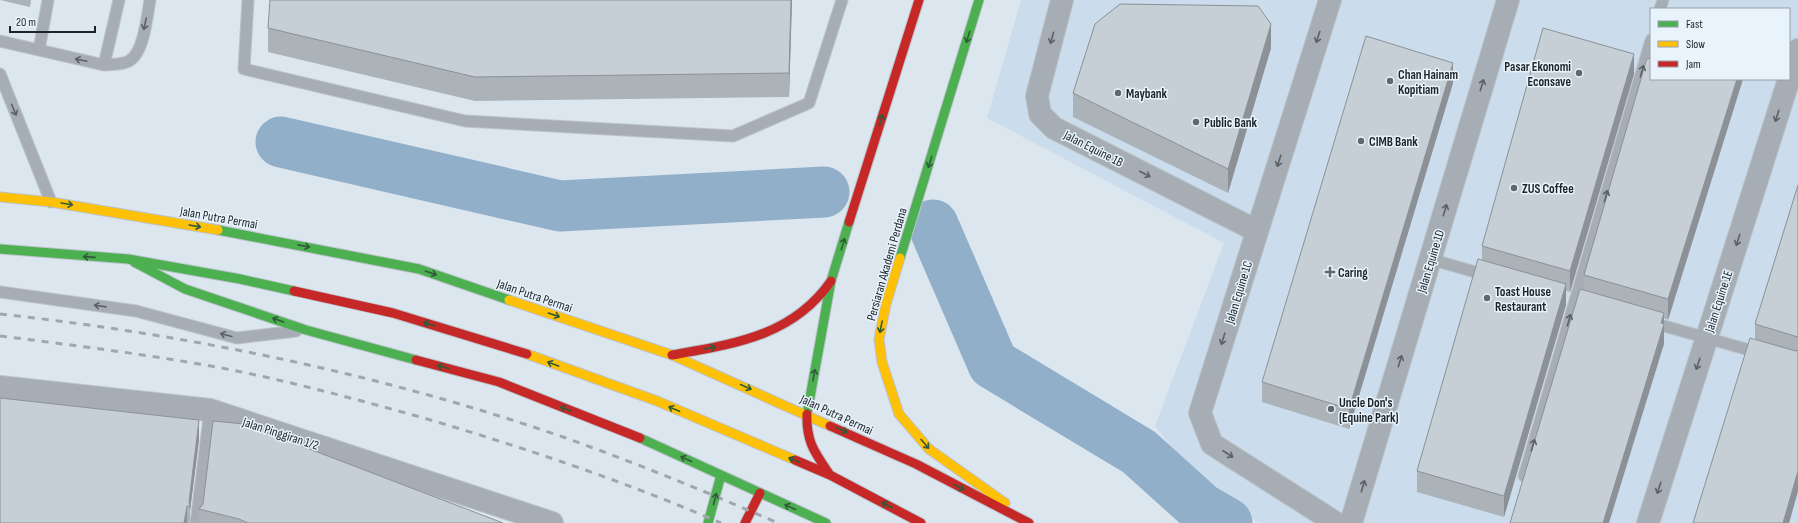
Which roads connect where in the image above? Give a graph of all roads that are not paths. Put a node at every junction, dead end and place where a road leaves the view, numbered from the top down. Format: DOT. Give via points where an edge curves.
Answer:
graph roads {
  1 [pos="48,0"];
  2 [pos="119,0"];
  3 [pos="150,0"];
  4 [pos="248,0"];
  5 [pos="842,0"];
  6 [pos="918,0"];
  7 [pos="979,0"];
  8 [pos="1062,0"];
  9 [pos="1330,0"];
  10 [pos="1508,0"];
  11 [pos="0,41"];
  12 [pos="1650,43"];
  13 [pos="39,50"];
  14 [pos="1798,50"];
  15 [pos="104,64"];
  16 [pos="0,74"];
  17 [pos="1790,76"];
  18 [pos="1789,80"];
  19 [pos="0,197"];
  20 [pos="51,202"];
  21 [pos="1257,231"];
  22 [pos="0,249"];
  23 [pos="128,259"];
  24 [pos="1430,259"];
  25 [pos="1499,278"];
  26 [pos="831,281"];
  27 [pos="0,292"];
  28 [pos="1641,319"];
  29 [pos="306,330"];
  30 [pos="1706,338"];
  31 [pos="672,355"];
  32 [pos="1768,355"];
  33 [pos="0,387"];
  34 [pos="210,410"];
  35 [pos="807,414"];
  36 [pos="721,475"];
  37 [pos="830,475"];
  38 [pos="1522,485"];
  39 [pos="760,493"];
  40 [pos="196,523"];
  41 [pos="552,523"];
  42 [pos="708,523"];
  43 [pos="745,523"];
  44 [pos="826,523"];
  45 [pos="921,523"];
  46 [pos="1028,523"];
  47 [pos="1034,523"];
  48 [pos="1336,523"];
  49 [pos="1351,523"];
  50 [pos="1648,523"];
  1 -- 13 [label="lane"];
  2 -- 15 [label="lane"];
  3 -- 15 [label="lane, one-way" via="136,55 129,61 119,64"];
  4 -- 5 [label="lane" via="244,69 465,121 732,136 809,103"];
  26 -- 6 [label="main road, one-way"];
  7 -- 47 [label="main road, Persiaran Akademi Perdana, one-way" via="886,304 879,339 882,362 899,414 929,449"];
  8 -- 21 [label="street, Jalan Equine 1B, one-way" via="1037,96 1040,114 1054,128"];
  9 -- 21 [label="street, Jalan Equine 1C, one-way"];
  24 -- 10 [label="street, Jalan Equine 1D, one-way"];
  11 -- 13 [label="lane"];
  38 -- 12 [label="lane, one-way"];
  15 -- 13 [label="lane, one-way"];
  14 -- 17 [label="street, Jalan Equine 1E"];
  16 -- 20 [label="lane, one-way"];
  18 -- 30 [label="street, Jalan Equine 1E, one-way"];
  19 -- 20 [label="main road, Jalan Putra Permai"];
  20 -- 31 [label="main road, Jalan Putra Permai, one-way" via="266,238 419,269"];
  21 -- 48 [label="street, Jalan Equine 1C, one-way" via="1200,413 1212,444"];
  23 -- 22 [label="main road, one-way"];
  29 -- 23 [label="main road, one-way" via="185,289"];
  37 -- 23 [label="main road, one-way" via="656,401 501,345 393,313 240,279"];
  24 -- 25 [label="lane"];
  49 -- 24 [label="street, Jalan Equine 1D, one-way"];
  31 -- 26 [label="main road, one-way" via="740,342 779,329 814,303"];
  35 -- 26 [label="main road, one-way"];
  29 -- 27 [label="lane, one-way" via="237,338 136,311"];
  28 -- 30 [label="lane"];
  36 -- 29 [label="main road, one-way" via="634,435 499,382"];
  30 -- 32 [label="lane"];
  30 -- 50 [label="street, Jalan Equine 1E, one-way"];
  31 -- 35 [label="main road, Jalan Putra Permai, one-way"];
  33 -- 34 [label="street, Jalan Pinggiran 1/2"];
  34 -- 40 [label="lane"];
  34 -- 41 [label="street, Jalan Pinggiran 1/2"];
  35 -- 37 [label="main road" via="805,430 810,447"];
  35 -- 46 [label="main road, Jalan Putra Permai, one-way" via="916,464"];
  36 -- 39 [label="main road"];
  42 -- 36 [label="main road, one-way"];
  45 -- 37 [label="main road, one-way"];
  39 -- 43 [label="main road"];
  44 -- 39 [label="main road, one-way"];
}
